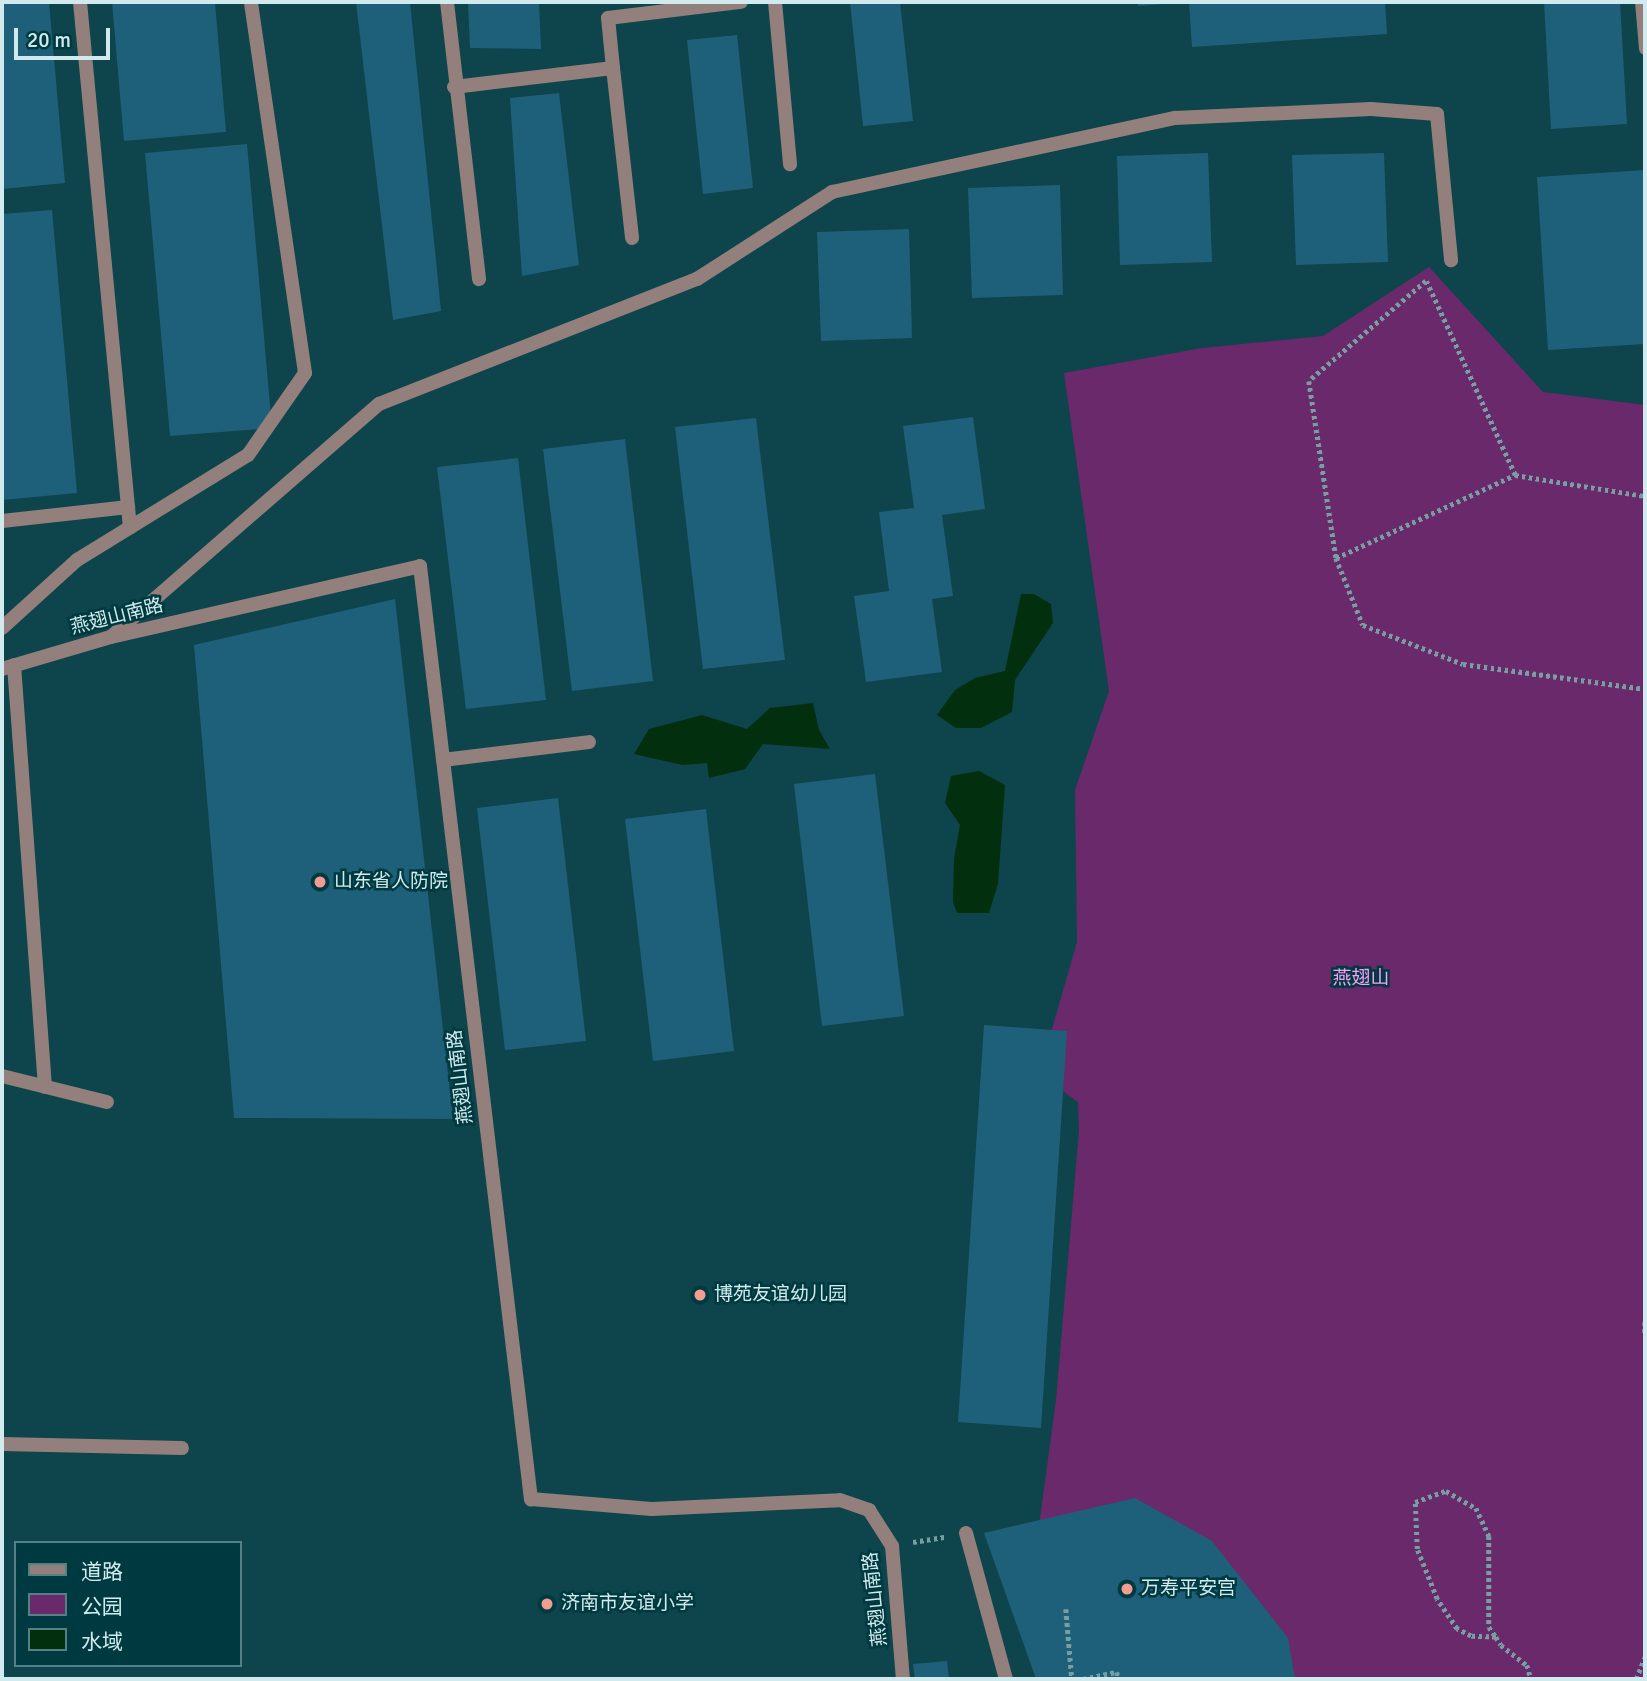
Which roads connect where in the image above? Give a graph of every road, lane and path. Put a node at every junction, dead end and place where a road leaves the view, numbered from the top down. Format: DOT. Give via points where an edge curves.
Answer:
graph roads {
  1 [pos="80,2"];
  2 [pos="251,2"];
  3 [pos="447,2"];
  4 [pos="606,2"];
  5 [pos="741,2"];
  6 [pos="775,2"];
  7 [pos="1641,2"];
  8 [pos="608,18"];
  9 [pos="1645,49"];
  10 [pos="613,68"];
  11 [pos="454,88"];
  12 [pos="789,164"];
  13 [pos="632,238"];
  14 [pos="1451,260"];
  15 [pos="479,279"];
  16 [pos="1515,475"];
  17 [pos="1645,496"];
  18 [pos="128,507"];
  19 [pos="2,521"];
  20 [pos="130,527"];
  21 [pos="1336,558"];
  22 [pos="2,628"];
  23 [pos="111,637"];
  24 [pos="8,667"];
  25 [pos="1645,689"];
  26 [pos="589,742"];
  27 [pos="443,760"];
  28 [pos="2,1076"];
  29 [pos="45,1087"];
  30 [pos="107,1102"];
  31 [pos="1645,1322"];
  32 [pos="1645,1333"];
  33 [pos="2,1444"];
  34 [pos="182,1448"];
  35 [pos="966,1533"];
  36 [pos="892,1546"];
  37 [pos="1066,1609"];
  38 [pos="1496,1637"];
  39 [pos="1645,1657"];
  40 [pos="903,1679"];
  41 [pos="1006,1679"];
  42 [pos="1072,1679"];
  43 [pos="1083,1679"];
  44 [pos="1118,1679"];
  45 [pos="1531,1679"];
  46 [pos="1636,1679"];
  1 -- 18 [label="street"];
  2 -- 20 [label="street" via="305,373 248,455"];
  3 -- 11 [label="street"];
  4 -- 8 [label="street"];
  5 -- 8 [label="street"];
  6 -- 12 [label="street"];
  7 -- 9 [label="lane"];
  8 -- 10 [label="street"];
  10 -- 11 [label="street"];
  10 -- 13 [label="street"];
  11 -- 15 [label="street"];
  14 -- 23 [label="street" via="1437,114 1371,109 1175,118 832,192 697,279 379,404"];
  16 -- 17 [label="path"];
  16 -- 21 [label="path"];
  16 -- 21 [label="path" via="1426,281 1309,381"];
  18 -- 19 [label="street"];
  18 -- 20 [label="street"];
  20 -- 22 [label="street" via="78,560"];
  21 -- 25 [label="path" via="1363,625 1463,664"];
  23 -- 24 [label="street, 燕翅山南路"];
  23 -- 27 [label="street, 燕翅山南路" via="420,566"];
  24 -- 29 [label="street"];
  26 -- 27 [label="street"];
  27 -- 36 [label="street, 燕翅山南路" via="531,1499 652,1508 840,1500 869,1510"];
  28 -- 29 [label="street"];
  29 -- 30 [label="street"];
  31 -- 32 [label="path"];
  33 -- 34 [label="street"];
  35 -- 36 [label="path"];
  35 -- 41 [label="street"];
  36 -- 40 [label="street, 燕翅山南路"];
  37 -- 42 [label="path"];
  38 -- 38 [label="path" via="1489,1627 1489,1536 1476,1508 1446,1490 1415,1502 1417,1549 1437,1599 1457,1629 1471,1636"];
  38 -- 45 [label="path" via="1527,1665"];
  39 -- 46 [label="path"];
  43 -- 44 [label="path" via="1117,1672"];
}
